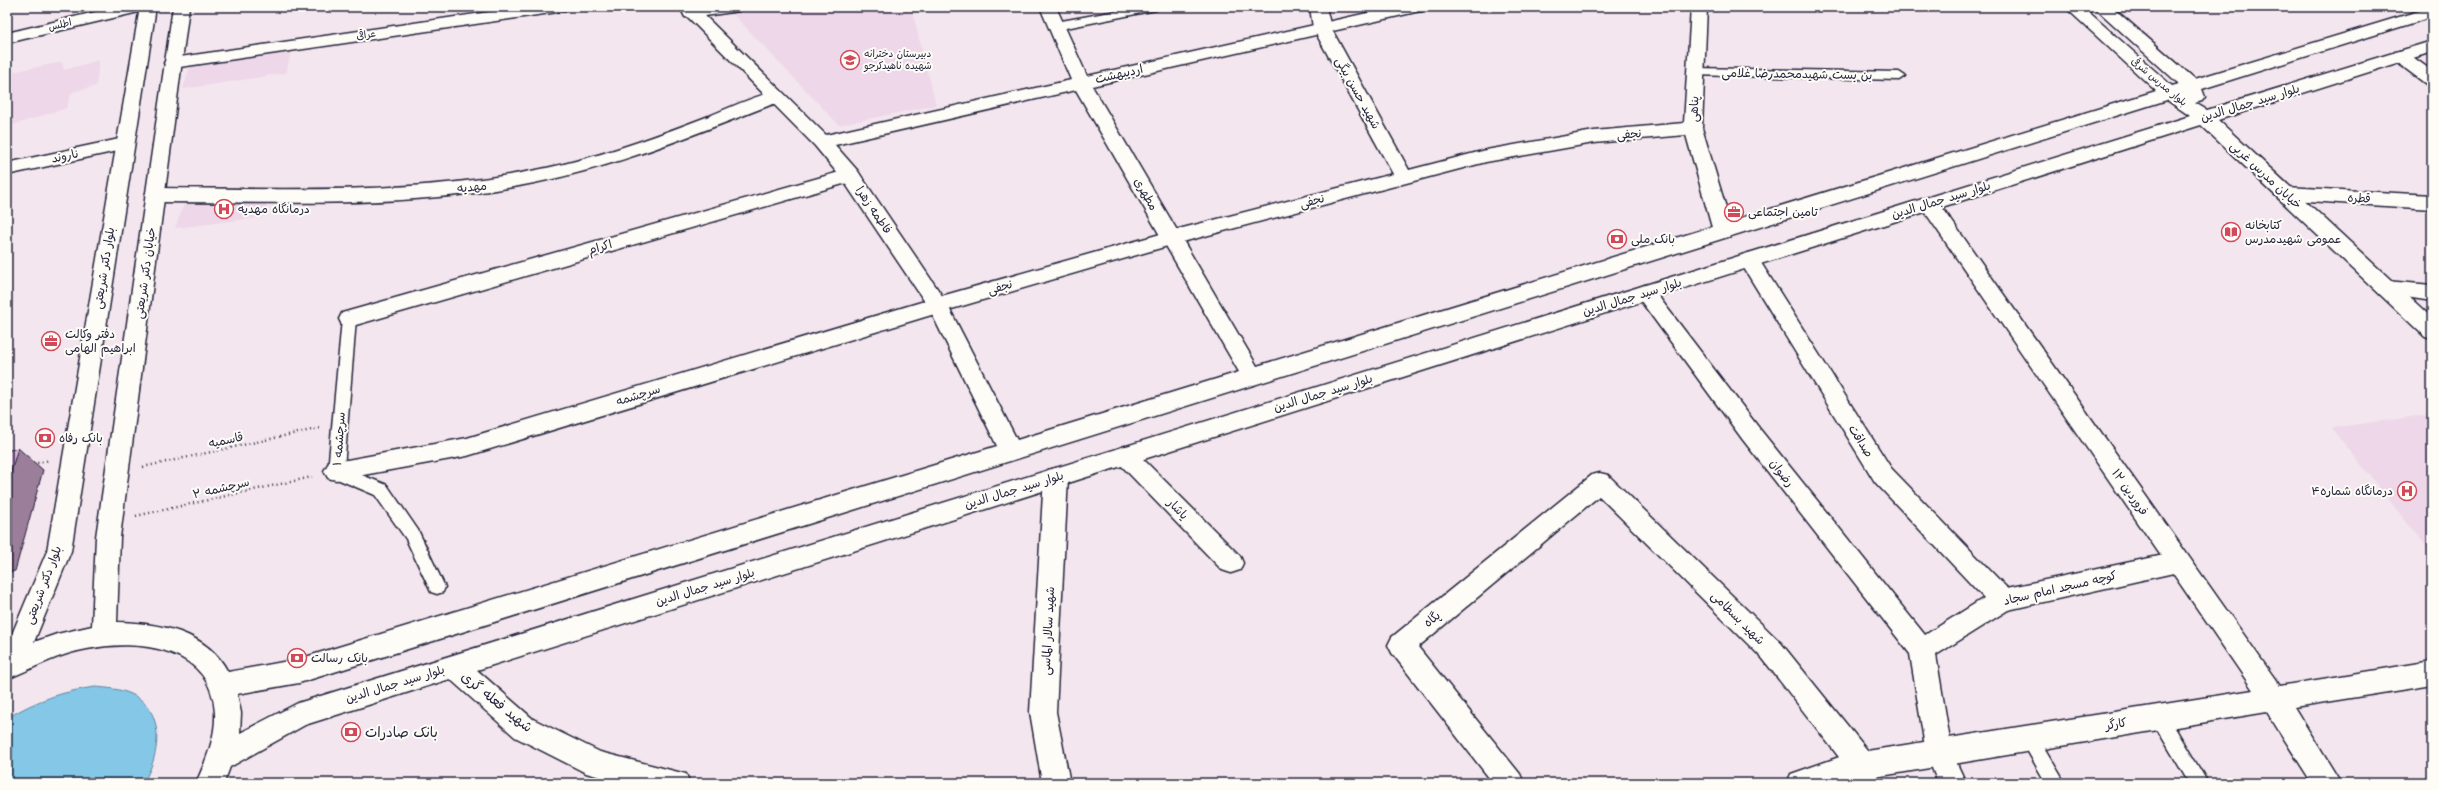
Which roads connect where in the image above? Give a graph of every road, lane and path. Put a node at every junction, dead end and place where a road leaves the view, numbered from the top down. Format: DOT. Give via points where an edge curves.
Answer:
graph roads {
  1 [pos="137,7"];
  2 [pos="148,7"];
  3 [pos="181,7"];
  4 [pos="558,7"];
  5 [pos="733,7"];
  6 [pos="1048,7"];
  7 [pos="1156,7"];
  8 [pos="1318,7"];
  9 [pos="1416,7"];
  10 [pos="1699,7"];
  11 [pos="2073,7"];
  12 [pos="2102,7"];
  13 [pos="689,10"];
  14 [pos="2432,12"];
  15 [pos="1056,26"];
  16 [pos="1322,28"];
  17 [pos="7,38"];
  18 [pos="2432,46"];
  19 [pos="2400,56"];
  20 [pos="173,62"];
  21 [pos="1695,72"];
  22 [pos="1899,76"];
  23 [pos="2432,80"];
  24 [pos="1082,83"];
  25 [pos="2192,86"];
  26 [pos="2169,93"];
  27 [pos="775,97"];
  28 [pos="2204,117"];
  29 [pos="1693,128"];
  30 [pos="822,142"];
  31 [pos="124,144"];
  32 [pos="7,169"];
  33 [pos="850,176"];
  34 [pos="1404,177"];
  35 [pos="2286,194"];
  36 [pos="155,196"];
  37 [pos="2432,202"];
  38 [pos="1929,204"];
  39 [pos="1723,231"];
  40 [pos="1171,238"];
  41 [pos="1749,260"];
  42 [pos="2386,288"];
  43 [pos="1645,293"];
  44 [pos="2432,293"];
  45 [pos="1512,296"];
  46 [pos="938,305"];
  47 [pos="349,319"];
  48 [pos="1533,327"];
  49 [pos="2432,331"];
  50 [pos="1252,376"];
  51 [pos="340,424"];
  52 [pos="1011,451"];
  53 [pos="1126,455"];
  54 [pos="336,471"];
  55 [pos="117,473"];
  56 [pos="1056,477"];
  57 [pos="1600,482"];
  58 [pos="110,522"];
  59 [pos="2178,562"];
  60 [pos="1231,563"];
  61 [pos="437,587"];
  62 [pos="2002,600"];
  63 [pos="104,634"];
  64 [pos="1922,650"];
  65 [pos="10,665"];
  66 [pos="454,666"];
  67 [pos="2432,673"];
  68 [pos="223,686"];
  69 [pos="2274,699"];
  70 [pos="2159,717"];
  71 [pos="2028,738"];
  72 [pos="1939,753"];
  73 [pos="221,758"];
  74 [pos="1862,765"];
  75 [pos="210,783"];
  76 [pos="676,783"];
  77 [pos="1056,783"];
  78 [pos="1510,783"];
  79 [pos="1801,783"];
  80 [pos="1952,783"];
  81 [pos="2056,783"];
  82 [pos="2199,783"];
  83 [pos="2327,783"];
  1 -- 17 [label="street, اطلس"];
  2 -- 31 [label="street, بلوار دکتر شریعتی"];
  3 -- 20 [label="street, خیابان دکتر شریعتی"];
  4 -- 20 [label="street, عراقی"];
  5 -- 13 [label="street"];
  6 -- 15 [label="street, مطهری"];
  7 -- 15 [label="lane"];
  8 -- 16 [label="street, شهید حسن بیگی"];
  9 -- 16 [label="street, اردیبهشت"];
  10 -- 21 [label="street, پناهی"];
  11 -- 26 [label="street, بلوار مدرس شرقی"];
  12 -- 25 [label="street, بلوار مدرس شرقی"];
  13 -- 27 [label="street, فاطمه زهرا"];
  14 -- 25 [label="street"];
  15 -- 24 [label="street, مطهری"];
  16 -- 24 [label="street, اردیبهشت"];
  16 -- 34 [label="street, شهید حسن بیگی"];
  18 -- 19 [label="street, بلوار سید جمال الدین"];
  19 -- 23 [label="street"];
  19 -- 28 [label="street, بلوار سید جمال الدین"];
  20 -- 36 [label="street, خیابان دکتر شریعتی"];
  21 -- 22 [label="lane, بن بست شهیدمحمدرضا غلامی"];
  21 -- 29 [label="street, پناهی"];
  24 -- 30 [label="street, اردیبهشت"];
  24 -- 40 [label="street, مطهری"];
  25 -- 26 [label="street"];
  25 -- 28 [label="street, بلوار مدرس شرقی"];
  26 -- 28 [label="street, بلوار مدرس شرقی"];
  26 -- 39 [label="street"];
  27 -- 30 [label="street, فاطمه زهرا"];
  27 -- 36 [label="street, مهدیه" via="664,139 583,165 488,185 389,195"];
  28 -- 35 [label="street, خیابان مدرس غربی"];
  28 -- 38 [label="street, بلوار سید جمال الدین"];
  29 -- 34 [label="street, نجفی" via="1594,136 1486,156"];
  29 -- 39 [label="street, پناهی"];
  30 -- 33 [label="street, فاطمه زهرا"];
  31 -- 32 [label="street, ناروند"];
  31 -- 65 [label="street, بلوار دکتر شریعتی" via="59,551"];
  33 -- 46 [label="street, فاطمه زهرا"];
  33 -- 47 [label="street, اکرام"];
  34 -- 40 [label="street, نجفی"];
  35 -- 37 [label="street, قطره"];
  35 -- 42 [label="street, خیابان مدرس غربی"];
  36 -- 55 [label="street, خیابان دکتر شریعتی"];
  38 -- 41 [label="street, بلوار سید جمال الدین"];
  38 -- 59 [label="street, ۱۲ فروردین"];
  39 -- 45 [label="street"];
  40 -- 46 [label="street, نجفی"];
  40 -- 50 [label="street, مطهری"];
  41 -- 43 [label="street, بلوار سید جمال الدین"];
  41 -- 62 [label="street, صداقت" via="1883,475"];
  42 -- 44 [label="street"];
  42 -- 49 [label="street, خیابان مدرس غربی"];
  43 -- 48 [label="street, بلوار سید جمال الدین"];
  43 -- 64 [label="street, رضوان" via="1751,434"];
  45 -- 48 [label="street"];
  45 -- 50 [label="street"];
  46 -- 52 [label="street, فاطمه زهرا"];
  46 -- 54 [label="street, سرچشمه" via="467,447"];
  47 -- 51 [label="lane, سرچشمه ۱"];
  48 -- 53 [label="street, بلوار سید جمال الدین"];
  50 -- 52 [label="street"];
  51 -- 54 [label="lane, سرچشمه ۱"];
  51 -- 55 [label="path, قاسمیه"];
  52 -- 68 [label="street" via="299,670"];
  53 -- 56 [label="street, بلوار سید جمال الدین"];
  53 -- 60 [label="street, یاشار"];
  54 -- 58 [label="path, سرچشمه ۲"];
  54 -- 61 [label="lane, سرچشمه ۱" via="380,490 412,535"];
  55 -- 58 [label="street, خیابان دکتر شریعتی"];
  56 -- 66 [label="street, بلوار سید جمال الدین"];
  56 -- 77 [label="street, شهید سالار الماسی" via="1043,712"];
  57 -- 74 [label="street, شهید بسطامی" via="1772,651"];
  57 -- 78 [label="street, پگاه" via="1400,645"];
  58 -- 63 [label="street, خیابان دکتر شریعتی"];
  59 -- 62 [label="street, کوچه مسجد امام سجاد"];
  59 -- 69 [label="street, ۱۲ فروردین"];
  62 -- 64 [label="street, کوچه مسجد امام سجاد"];
  63 -- 65 [label="street" via="43,650"];
  63 -- 68 [label="street" via="145,634 180,642 206,660"];
  64 -- 72 [label="street"];
  66 -- 73 [label="street, بلوار سید جمال الدین" via="298,715"];
  66 -- 76 [label="street, شهید فعله گری" via="524,728 596,764"];
  67 -- 69 [label="street, کارگر"];
  68 -- 73 [label="street" via="228,719"];
  69 -- 70 [label="street, کارگر"];
  69 -- 83 [label="street, ۱۲ فروردین"];
  70 -- 71 [label="street, کارگر"];
  70 -- 82 [label="lane"];
  71 -- 72 [label="street, کارگر"];
  71 -- 81 [label="lane"];
  72 -- 74 [label="street, کارگر"];
  72 -- 80 [label="street"];
  73 -- 75 [label="street"];
  74 -- 79 [label="street, کارگر" via="1848,767"];
}
